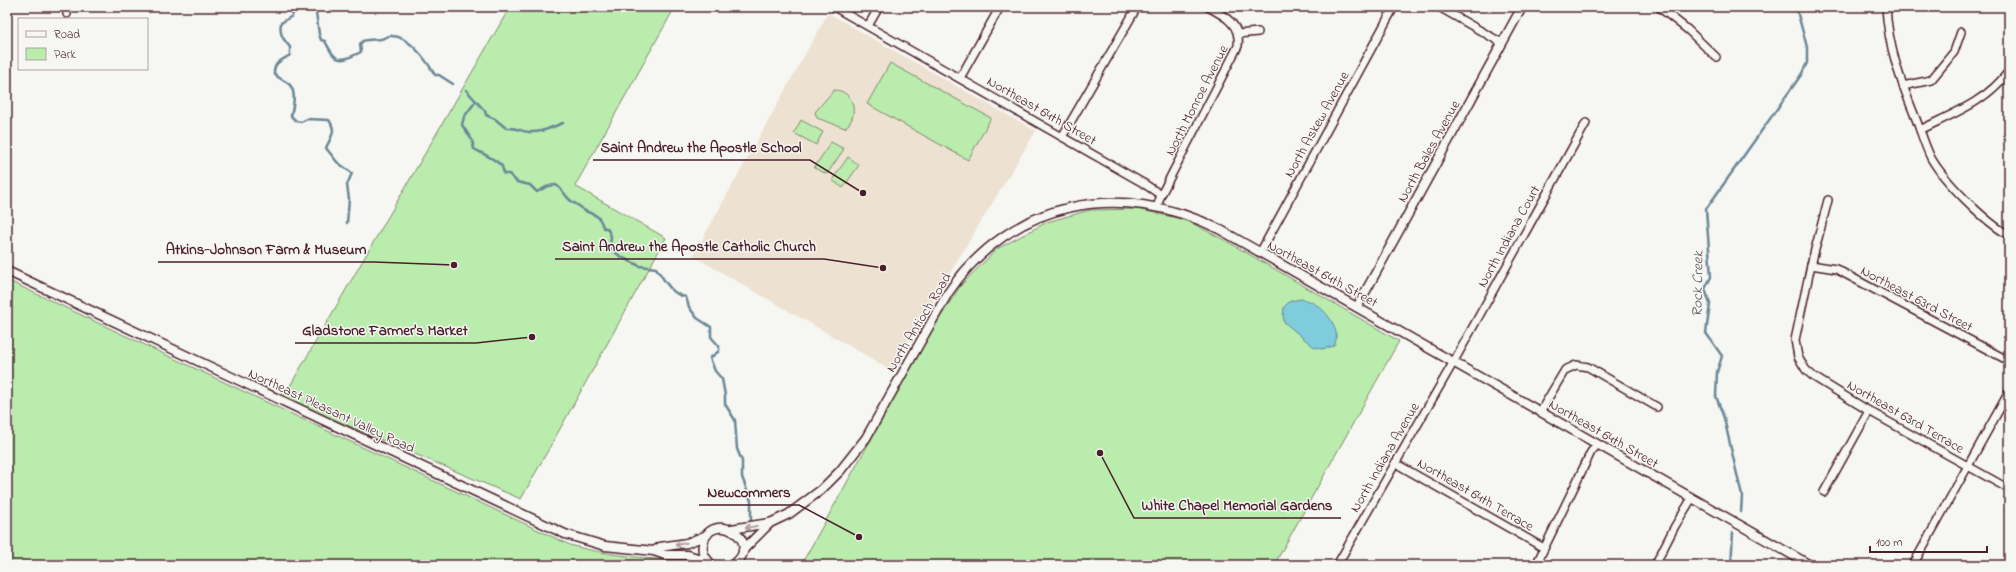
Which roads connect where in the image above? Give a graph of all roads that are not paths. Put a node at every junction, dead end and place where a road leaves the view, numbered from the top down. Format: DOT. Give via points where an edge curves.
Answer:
graph roads {
  1 [pos="834,7"];
  2 [pos="879,7"];
  3 [pos="1000,7"];
  4 [pos="1137,7"];
  5 [pos="1208,7"];
  6 [pos="1394,7"];
  7 [pos="1439,7"];
  8 [pos="1522,7"];
  9 [pos="1659,7"];
  10 [pos="1886,7"];
  11 [pos="868,26"];
  12 [pos="1258,32"];
  13 [pos="1961,32"];
  14 [pos="1238,34"];
  15 [pos="1502,43"];
  16 [pos="1716,57"];
  17 [pos="2009,71"];
  18 [pos="960,78"];
  19 [pos="1903,86"];
  20 [pos="1586,123"];
  21 [pos="1920,130"];
  22 [pos="1062,137"];
  23 [pos="1161,195"];
  24 [pos="1828,200"];
  25 [pos="1157,207"];
  26 [pos="2009,235"];
  27 [pos="1260,253"];
  28 [pos="1811,265"];
  29 [pos="7,271"];
  30 [pos="1357,307"];
  31 [pos="2009,361"];
  32 [pos="1453,363"];
  33 [pos="2009,392"];
  34 [pos="1657,407"];
  35 [pos="1869,411"];
  36 [pos="1540,412"];
  37 [pos="1597,445"];
  38 [pos="1395,463"];
  39 [pos="1968,466"];
  40 [pos="2009,489"];
  41 [pos="1824,492"];
  42 [pos="1692,498"];
  43 [pos="770,523"];
  44 [pos="731,529"];
  45 [pos="707,535"];
  46 [pos="1544,548"];
  47 [pos="743,550"];
  48 [pos="654,551"];
  49 [pos="710,563"];
  50 [pos="736,564"];
  51 [pos="1337,565"];
  52 [pos="1536,565"];
  53 [pos="1655,565"];
  54 [pos="1810,565"];
  55 [pos="1913,565"];
  1 -- 11 [label="street, Northeast 64th Street"];
  2 -- 11 [label="street"];
  3 -- 18 [label="street"];
  4 -- 22 [label="street"];
  5 -- 14 [label="street" via="1230,20"];
  6 -- 27 [label="street, North Askew Avenue"];
  7 -- 15 [label="street"];
  8 -- 15 [label="street, North Bales Avenue"];
  9 -- 16 [label="street"];
  10 -- 19 [label="street" via="1892,53"];
  11 -- 18 [label="street, Northeast 64th Street"];
  12 -- 14 [label="street, North Monroe Avenue"];
  13 -- 19 [label="street" via="1954,52 1931,80"];
  14 -- 23 [label="street, North Monroe Avenue" via="1238,46"];
  15 -- 30 [label="street, North Bales Avenue"];
  17 -- 21 [label="street" via="1980,101"];
  18 -- 22 [label="street, Northeast 64th Street"];
  19 -- 21 [label="street"];
  20 -- 32 [label="street, North Indiana Court"];
  21 -- 26 [label="street" via="1932,159 1950,184"];
  22 -- 23 [label="street, Northeast 64th Street"];
  23 -- 25 [label="street"];
  24 -- 28 [label="street"];
  25 -- 27 [label="street, Northeast 64th Street" via="1202,221"];
  25 -- 43 [label="street, North Antioch Road" via="1111,202 1051,212 1012,231 981,254 948,293 872,428 850,460 809,499 789,514"];
  27 -- 30 [label="street, Northeast 64th Street"];
  28 -- 31 [label="street, Northeast 63rd Street" via="1836,270"];
  28 -- 35 [label="street, Northeast 63rd Terrace" via="1795,340 1798,357 1810,374"];
  29 -- 48 [label="street, Northeast Pleasant Valley Road" via="565,534 605,546"];
  30 -- 32 [label="street, Northeast 64th Street"];
  32 -- 36 [label="street, Northeast 64th Street"];
  32 -- 38 [label="street, North Indiana Avenue"];
  33 -- 39 [label="street"];
  34 -- 36 [label="street" via="1588,367 1576,365 1565,370"];
  35 -- 39 [label="street, Northeast 63rd Terrace"];
  35 -- 41 [label="street"];
  36 -- 37 [label="street, Northeast 64th Street"];
  37 -- 42 [label="street, Northeast 64th Street"];
  37 -- 46 [label="street"];
  38 -- 46 [label="street, Northeast 64th Terrace"];
  38 -- 51 [label="street, North Indiana Avenue"];
  39 -- 40 [label="street, Northeast 63rd Terrace"];
  39 -- 55 [label="street"];
  42 -- 53 [label="street"];
  42 -- 54 [label="street, Northeast 64th Street"];
  43 -- 44 [label="street, North Antioch Road, one-way"];
  43 -- 47 [label="street, North Antioch Road"];
  44 -- 45 [label="street, North Antioch Road" via="719,528"];
  44 -- 47 [label="street" via="741,538"];
  45 -- 48 [label="street, Northeast Pleasant Valley Road, one-way" via="682,544 660,547"];
  45 -- 49 [label="street" via="702,548"];
  46 -- 52 [label="street"];
  47 -- 50 [label="street, North Antioch Road"];
  48 -- 49 [label="street, Northeast Pleasant Valley Road" via="664,555 688,555"];
}
